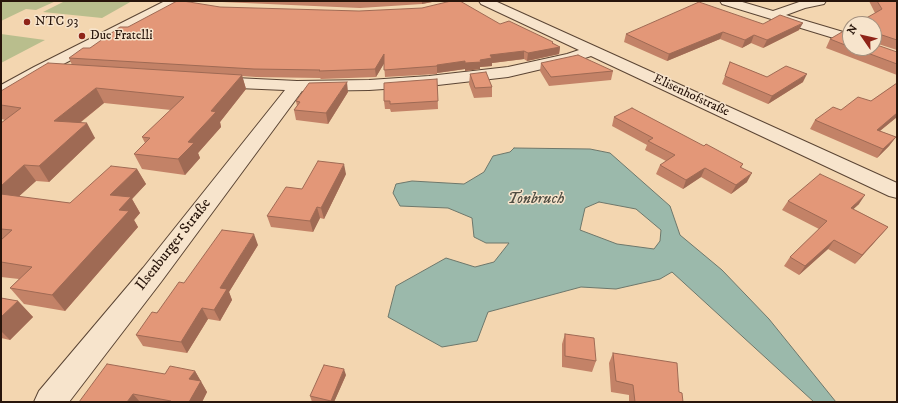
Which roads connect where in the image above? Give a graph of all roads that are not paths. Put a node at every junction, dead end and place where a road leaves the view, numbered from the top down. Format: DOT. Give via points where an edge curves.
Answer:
graph roads {
  1 [pos="176,1"];
  2 [pos="484,1"];
  3 [pos="726,1"];
  4 [pos="820,1"];
  5 [pos="190,3"];
  6 [pos="774,15"];
  7 [pos="842,37"];
  8 [pos="592,50"];
  9 [pos="40,70"];
  10 [pos="65,72"];
  11 [pos="197,80"];
  12 [pos="297,86"];
  13 [pos="1,92"];
  14 [pos="897,191"];
  15 [pos="50,402"];
  1 -- 5 [label="street"];
  1 -- 9 [label="street"];
  2 -- 8 [label="street, Elisenhofstraße"];
  3 -- 6 [label="street"];
  4 -- 6 [label="street"];
  6 -- 7 [label="street"];
  8 -- 12 [label="street" via="571,58 497,74 369,85"];
  8 -- 14 [label="street, Elisenhofstraße"];
  9 -- 10 [label="street"];
  9 -- 13 [label="street"];
  11 -- 12 [label="street"];
  12 -- 15 [label="street, Ilsenburger Straße"];
}
